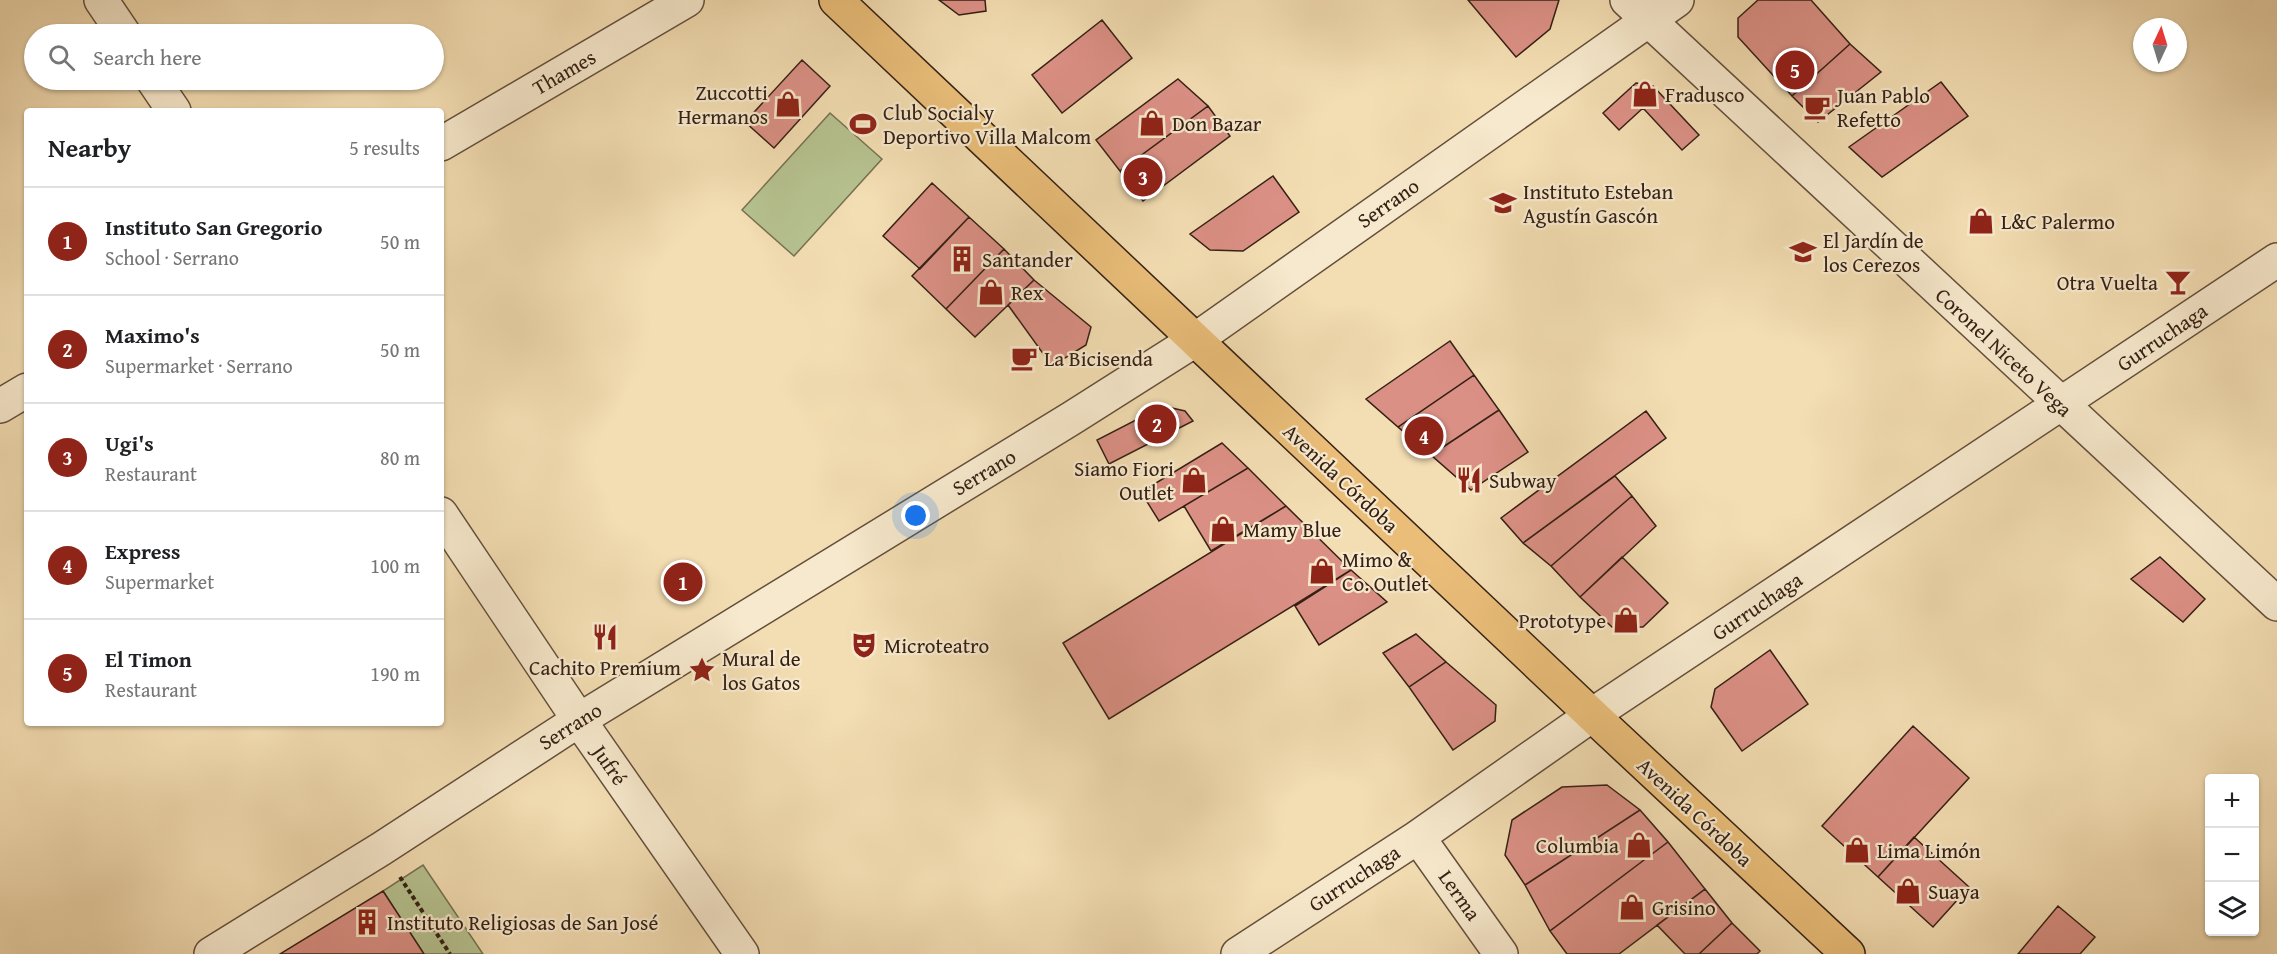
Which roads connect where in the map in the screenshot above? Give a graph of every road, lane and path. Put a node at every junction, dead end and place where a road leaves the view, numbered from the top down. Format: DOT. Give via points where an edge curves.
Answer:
graph roads {
  1 [pos="101,0"];
  2 [pos="687,0"];
  3 [pos="836,0"];
  4 [pos="1677,0"];
  5 [pos="1637,10"];
  6 [pos="117,24"];
  7 [pos="160,90"];
  8 [pos="172,108"];
  9 [pos="444,142"];
  10 [pos="2277,260"];
  11 [pos="1195,340"];
  12 [pos="24,392"];
  13 [pos="2061,404"];
  14 [pos="0,406"];
  15 [pos="444,518"];
  16 [pos="2277,604"];
  17 [pos="1592,715"];
  18 [pos="579,720"];
  19 [pos="1418,837"];
  20 [pos="381,849"];
  21 [pos="211,954"];
  22 [pos="450,954"];
  23 [pos="742,954"];
  24 [pos="1238,954"];
  25 [pos="1501,954"];
  26 [pos="1848,954"];
  1 -- 6 [label="street"];
  2 -- 9 [label="street, Thames"];
  3 -- 11 [label="main road, Avenida Córdoba"];
  4 -- 5 [label="street, Serrano"];
  5 -- 11 [label="street, Serrano"];
  5 -- 13 [label="street, Coronel Niceto Vega"];
  7 -- 8 [label="street"];
  10 -- 13 [label="street, Gurruchaga"];
  11 -- 17 [label="main road, Avenida Córdoba"];
  11 -- 18 [label="street, Serrano"];
  12 -- 14 [label="street"];
  13 -- 16 [label="street, Coronel Niceto Vega"];
  13 -- 17 [label="street, Gurruchaga"];
  15 -- 18 [label="street, Jufré"];
  17 -- 19 [label="street, Gurruchaga"];
  17 -- 26 [label="main road, Avenida Córdoba"];
  18 -- 20 [label="street, Serrano"];
  18 -- 23 [label="street, Jufré"];
  19 -- 24 [label="street, Gurruchaga"];
  19 -- 25 [label="street, Lerma"];
  20 -- 21 [label="street, Serrano"];
  20 -- 22 [label="path"];
}
